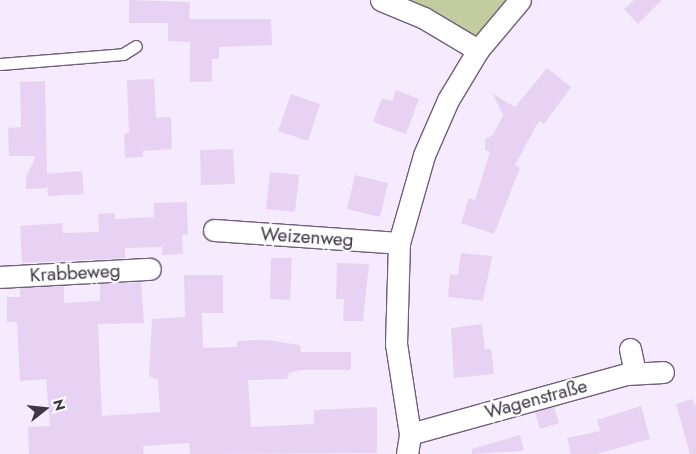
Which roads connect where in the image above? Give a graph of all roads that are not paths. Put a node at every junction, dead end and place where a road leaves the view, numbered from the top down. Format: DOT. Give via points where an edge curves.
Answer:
graph roads {
  1 [pos="381,0"];
  2 [pos="520,0"];
  3 [pos="136,46"];
  4 [pos="478,50"];
  5 [pos="0,64"];
  6 [pos="214,230"];
  7 [pos="399,243"];
  8 [pos="150,270"];
  9 [pos="0,277"];
  10 [pos="630,349"];
  11 [pos="635,372"];
  12 [pos="663,372"];
  13 [pos="408,444"];
  1 -- 4 [label="street" via="424,18"];
  2 -- 4 [label="street"];
  3 -- 5 [label="lane" via="115,55"];
  4 -- 7 [label="street" via="448,100 424,155"];
  6 -- 7 [label="street, Weizenweg"];
  7 -- 13 [label="street" via="396,344"];
  8 -- 9 [label="street, Krabbeweg"];
  10 -- 11 [label="street"];
  11 -- 12 [label="street, Wagenstraße"];
  11 -- 13 [label="street, Wagenstraße"];
}
